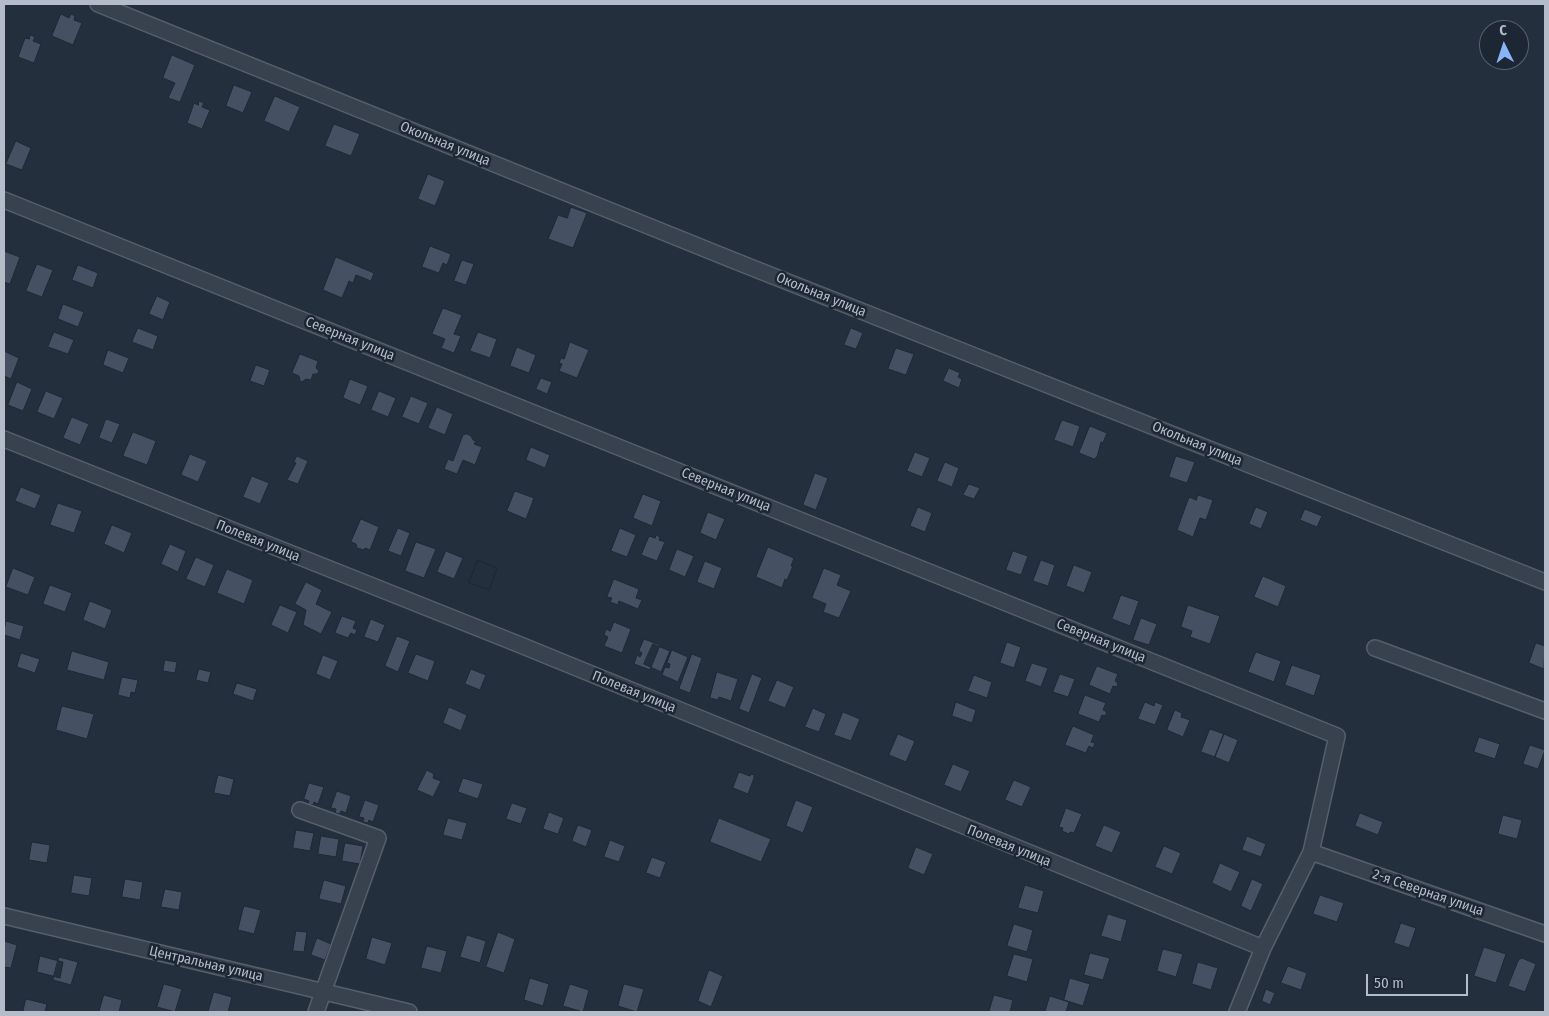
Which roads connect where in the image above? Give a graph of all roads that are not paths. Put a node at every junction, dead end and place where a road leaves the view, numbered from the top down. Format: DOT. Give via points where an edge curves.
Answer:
graph roads {
  1 [pos="98,4"];
  2 [pos="4,200"];
  3 [pos="4,439"];
  4 [pos="1545,582"];
  5 [pos="1375,648"];
  6 [pos="1545,711"];
  7 [pos="300,810"];
  8 [pos="1312,852"];
  9 [pos="4,916"];
  10 [pos="1545,934"];
  11 [pos="1263,948"];
  12 [pos="323,991"];
  13 [pos="316,1012"];
  14 [pos="409,1012"];
  15 [pos="1237,1012"];
  1 -- 4 [label="street, Окольная улица"];
  2 -- 8 [label="street, Северная улица" via="1337,736"];
  3 -- 11 [label="street, Полевая улица" via="528,648"];
  5 -- 6 [label="street"];
  7 -- 12 [label="street" via="378,838"];
  8 -- 10 [label="street, 2-я Северная улица"];
  8 -- 11 [label="street"];
  9 -- 12 [label="street, Центральная улица"];
  11 -- 15 [label="street"];
  12 -- 13 [label="street"];
  12 -- 14 [label="street, Центральная улица"];
}
